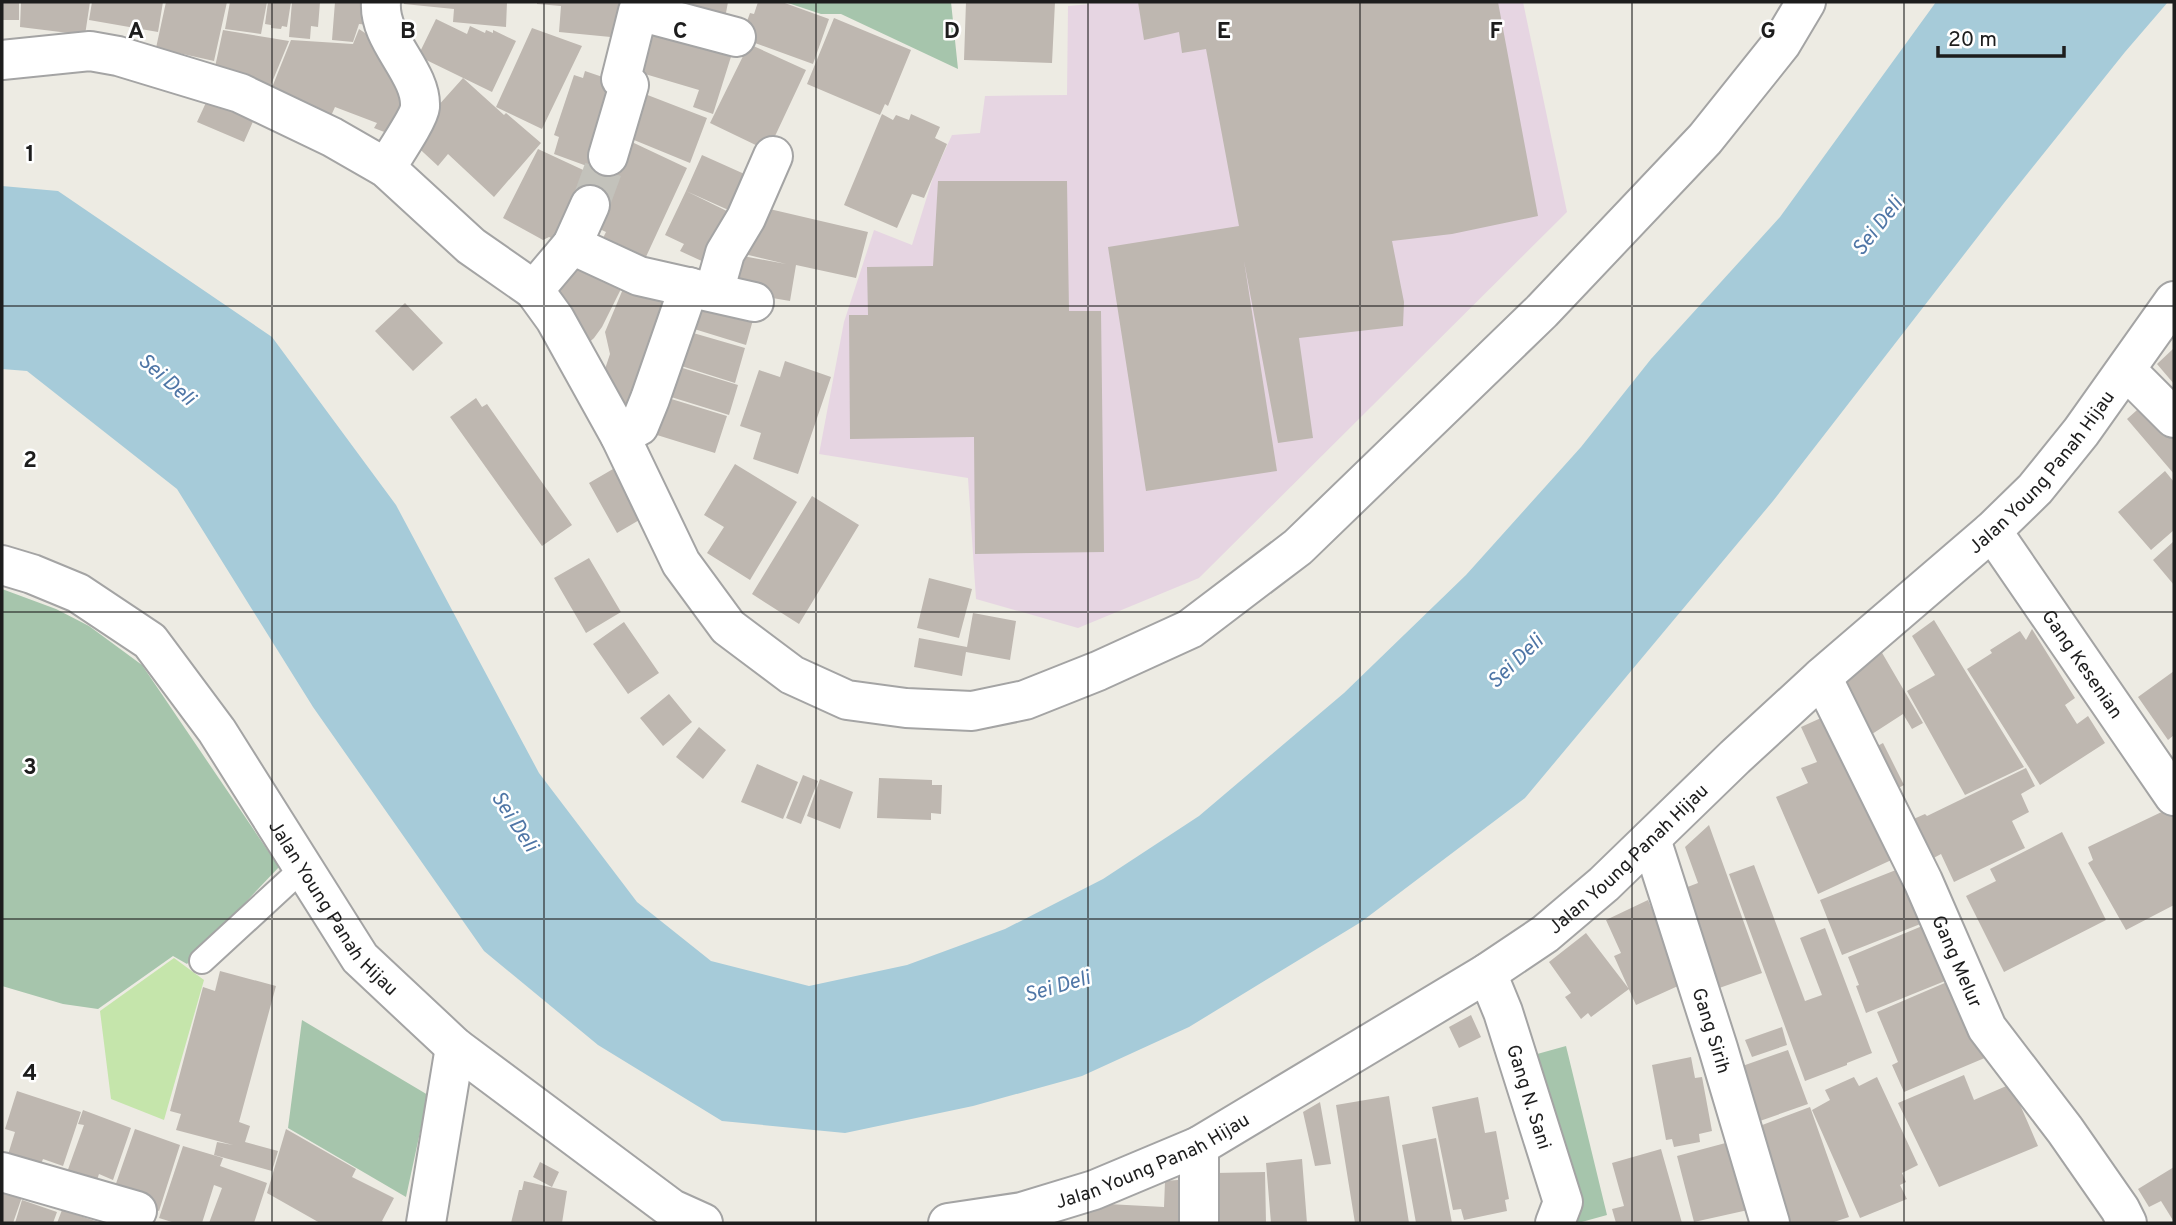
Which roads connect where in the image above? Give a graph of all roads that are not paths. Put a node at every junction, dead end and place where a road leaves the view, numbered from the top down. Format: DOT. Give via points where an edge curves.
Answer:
graph roads {
  1 [pos="381,2"];
  2 [pos="1806,2"];
  3 [pos="736,37"];
  4 [pos="2,60"];
  5 [pos="608,156"];
  6 [pos="773,156"];
  7 [pos="386,168"];
  8 [pos="590,205"];
  9 [pos="572,244"];
  10 [pos="534,290"];
  11 [pos="701,290"];
  12 [pos="2174,301"];
  13 [pos="754,302"];
  14 [pos="2126,370"];
  15 [pos="2174,418"];
  16 [pos="620,436"];
  17 [pos="1992,531"];
  18 [pos="2,565"];
  19 [pos="1822,677"];
  20 [pos="2174,796"];
  21 [pos="1651,839"];
  22 [pos="303,867"];
  23 [pos="202,961"];
  24 [pos="1487,973"];
  25 [pos="455,1047"];
  26 [pos="1199,1146"];
  27 [pos="2,1172"];
  28 [pos="138,1211"];
  29 [pos="1022,1217"];
  30 [pos="426,1223"];
  31 [pos="703,1223"];
  32 [pos="948,1223"];
  33 [pos="1199,1223"];
  34 [pos="1555,1223"];
  35 [pos="1770,1223"];
  36 [pos="2127,1223"];
  1 -- 7 [label="street" via="389,36 418,90 420,109"];
  2 -- 16 [label="street" via="1782,44 1705,139 1542,312 1298,547 1190,629 1025,700 972,711 906,708 846,700 792,675 729,627 681,563"];
  3 -- 5 [label="street" via="638,11 621,79 629,85"];
  4 -- 7 [label="street" via="90,51 118,56 240,93"];
  6 -- 11 [label="street" via="746,218"];
  7 -- 10 [label="street" via="471,246"];
  8 -- 9 [label="street"];
  9 -- 10 [label="street"];
  9 -- 11 [label="street" via="639,276"];
  10 -- 16 [label="street"];
  11 -- 13 [label="street"];
  11 -- 16 [label="street" via="639,426"];
  12 -- 14 [label="street, Jalan Young Panah Hijau"];
  14 -- 15 [label="street"];
  14 -- 17 [label="street, Jalan Young Panah Hijau" via="2035,489"];
  17 -- 19 [label="street, Jalan Young Panah Hijau"];
  17 -- 20 [label="street, Gang Kesenian"];
  18 -- 22 [label="street, Jalan Young Panah Hijau" via="78,593 150,641 217,731"];
  19 -- 21 [label="street, Jalan Young Panah Hijau"];
  19 -- 36 [label="street, Gang Melur" via="1923,881 1987,1028 2065,1130"];
  21 -- 24 [label="street, Jalan Young Panah Hijau" via="1545,934"];
  21 -- 35 [label="street, Gang Sirih"];
  22 -- 23 [label="lane"];
  22 -- 25 [label="street, Jalan Young Panah Hijau" via="360,958"];
  24 -- 26 [label="street, Jalan Young Panah Hijau"];
  24 -- 34 [label="street, Gang N. Sani" via="1563,1202"];
  25 -- 30 [label="street"];
  25 -- 31 [label="street, Jalan Young Panah Hijau" via="672,1209"];
  26 -- 29 [label="street, Jalan Young Panah Hijau"];
  26 -- 33 [label="street"];
  27 -- 28 [label="street"];
  29 -- 32 [label="street, Jalan Young Panah Hijau"];
}
